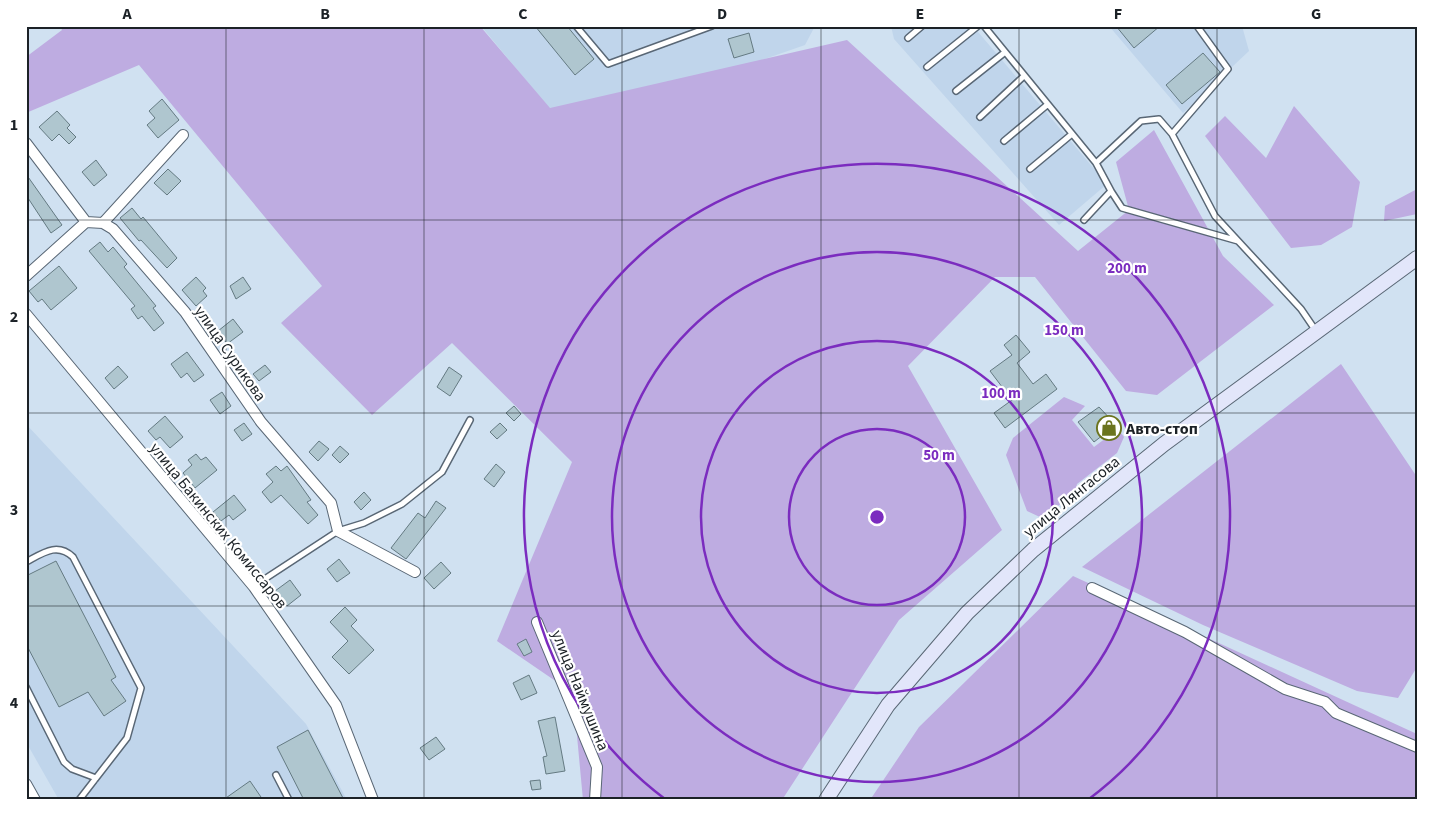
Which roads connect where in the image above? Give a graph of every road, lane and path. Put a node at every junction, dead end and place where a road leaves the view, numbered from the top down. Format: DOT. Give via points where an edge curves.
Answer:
graph roads {
  1 [pos="576,26"];
  2 [pos="712,26"];
  3 [pos="922,26"];
  4 [pos="978,26"];
  5 [pos="984,26"];
  6 [pos="1197,26"];
  7 [pos="908,38"];
  8 [pos="1004,53"];
  9 [pos="927,68"];
  10 [pos="1024,76"];
  11 [pos="956,91"];
  12 [pos="1047,105"];
  13 [pos="980,117"];
  14 [pos="1072,134"];
  15 [pos="1172,134"];
  16 [pos="183,135"];
  17 [pos="1004,141"];
  18 [pos="26,143"];
  19 [pos="1096,163"];
  20 [pos="1030,169"];
  21 [pos="1111,191"];
  22 [pos="1084,220"];
  23 [pos="86,222"];
  24 [pos="103,223"];
  25 [pos="1238,241"];
  26 [pos="1417,258"];
  27 [pos="26,276"];
  28 [pos="26,314"];
  29 [pos="1317,331"];
  30 [pos="470,420"];
  31 [pos="338,531"];
  32 [pos="26,562"];
  33 [pos="416,572"];
  34 [pos="254,587"];
  35 [pos="1092,588"];
  36 [pos="537,622"];
  37 [pos="26,688"];
  38 [pos="1417,747"];
  39 [pos="276,775"];
  40 [pos="96,778"];
  41 [pos="26,784"];
  42 [pos="35,800"];
  43 [pos="79,800"];
  44 [pos="290,800"];
  45 [pos="373,800"];
  46 [pos="595,800"];
  47 [pos="826,800"];
  1 -- 2 [label="lane" via="608,64"];
  3 -- 7 [label="lane"];
  4 -- 9 [label="lane"];
  5 -- 8 [label="lane"];
  6 -- 15 [label="lane" via="1228,69"];
  8 -- 10 [label="lane"];
  8 -- 11 [label="lane"];
  10 -- 12 [label="lane"];
  10 -- 13 [label="lane"];
  12 -- 14 [label="lane"];
  12 -- 17 [label="lane"];
  14 -- 19 [label="lane"];
  14 -- 20 [label="lane"];
  15 -- 19 [label="lane" via="1159,119 1141,121"];
  15 -- 25 [label="lane" via="1215,216"];
  16 -- 24 [label="street"];
  18 -- 23 [label="street"];
  19 -- 21 [label="lane"];
  21 -- 22 [label="lane"];
  21 -- 25 [label="lane" via="1122,208"];
  23 -- 24 [label="street"];
  23 -- 27 [label="street"];
  24 -- 31 [label="street, улица Сурикова" via="113,229 185,312 261,422 332,503"];
  25 -- 29 [label="lane"];
  26 -- 29 [label="main road, улица Лянгасова"];
  28 -- 34 [label="street, улица Бакинских Комиссаров"];
  29 -- 47 [label="main road, улица Лянгасова" via="1164,444 1032,550 967,613 888,705"];
  30 -- 31 [label="lane" via="442,472 402,504 364,523"];
  31 -- 33 [label="street"];
  31 -- 34 [label="lane"];
  32 -- 40 [label="lane" via="59,548 73,557 141,688 127,738"];
  34 -- 45 [label="street, улица Бакинских Комиссаров" via="336,705"];
  35 -- 38 [label="street" via="1185,632 1285,689 1325,702 1336,713"];
  36 -- 46 [label="street, улица Наймушина" via="597,766"];
  37 -- 40 [label="lane" via="64,762 72,769"];
  39 -- 44 [label="lane"];
  40 -- 43 [label="lane"];
  41 -- 42 [label="street"];
}
